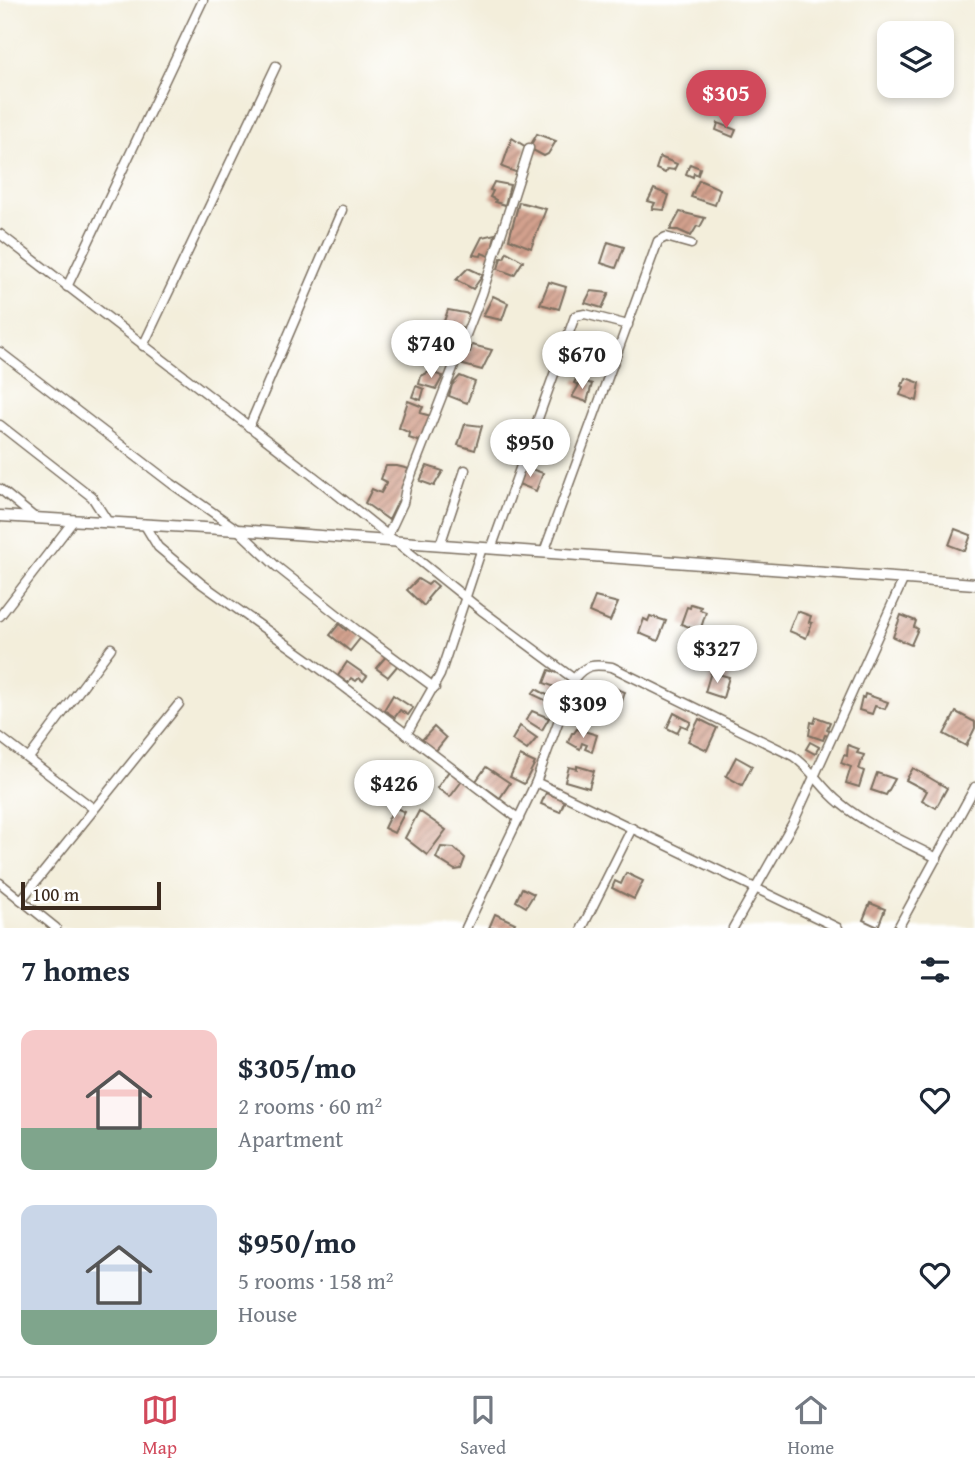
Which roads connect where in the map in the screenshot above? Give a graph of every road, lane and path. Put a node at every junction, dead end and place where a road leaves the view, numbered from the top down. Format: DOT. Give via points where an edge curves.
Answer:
graph roads {
  1 [pos="203,0"];
  2 [pos="276,66"];
  3 [pos="529,149"];
  4 [pos="342,210"];
  5 [pos="0,234"];
  6 [pos="691,244"];
  7 [pos="67,287"];
  8 [pos="628,326"];
  9 [pos="143,346"];
  10 [pos="0,352"];
  11 [pos="0,425"];
  12 [pos="249,427"];
  13 [pos="465,470"];
  14 [pos="0,489"];
  15 [pos="0,516"];
  16 [pos="34,517"];
  17 [pos="74,520"];
  18 [pos="108,522"];
  19 [pos="144,524"];
  20 [pos="239,530"];
  21 [pos="392,538"];
  22 [pos="440,545"];
  23 [pos="487,548"];
  24 [pos="544,552"];
  25 [pos="904,578"];
  26 [pos="975,584"];
  27 [pos="466,598"];
  28 [pos="0,616"];
  29 [pos="111,648"];
  30 [pos="574,679"];
  31 [pos="435,688"];
  32 [pos="180,704"];
  33 [pos="407,735"];
  34 [pos="0,737"];
  35 [pos="29,758"];
  36 [pos="815,774"];
  37 [pos="536,782"];
  38 [pos="975,787"];
  39 [pos="94,808"];
  40 [pos="519,820"];
  41 [pos="632,828"];
  42 [pos="936,858"];
  43 [pos="1,885"];
  44 [pos="756,889"];
  45 [pos="21,900"];
  46 [pos="56,928"];
  47 [pos="466,928"];
  48 [pos="582,928"];
  49 [pos="733,928"];
  50 [pos="838,928"];
  51 [pos="898,928"];
  1 -- 7 [label="street"];
  2 -- 9 [label="street"];
  3 -- 21 [label="street" via="482,294 406,488"];
  4 -- 12 [label="street"];
  5 -- 7 [label="street"];
  6 -- 8 [label="street" via="660,238"];
  7 -- 9 [label="street"];
  8 -- 23 [label="street" via="584,313 575,316"];
  8 -- 24 [label="street"];
  9 -- 12 [label="street"];
  10 -- 20 [label="street"];
  11 -- 18 [label="street" via="92,498"];
  12 -- 21 [label="street"];
  13 -- 22 [label="street"];
  14 -- 16 [label="street"];
  15 -- 16 [label="street"];
  16 -- 17 [label="street"];
  17 -- 18 [label="street"];
  17 -- 28 [label="street"];
  18 -- 19 [label="street"];
  19 -- 20 [label="street"];
  19 -- 33 [label="street" via="158,547 202,584"];
  20 -- 21 [label="street"];
  20 -- 31 [label="street" via="276,566"];
  21 -- 22 [label="street"];
  21 -- 27 [label="street"];
  22 -- 23 [label="street"];
  23 -- 24 [label="street"];
  23 -- 27 [label="street"];
  24 -- 25 [label="street"];
  25 -- 26 [label="street"];
  25 -- 36 [label="street"];
  27 -- 30 [label="street"];
  27 -- 31 [label="street"];
  29 -- 35 [label="street"];
  30 -- 36 [label="street" via="589,665 612,667 784,751"];
  30 -- 37 [label="street"];
  31 -- 33 [label="street"];
  32 -- 39 [label="street"];
  33 -- 40 [label="street"];
  34 -- 35 [label="street"];
  35 -- 39 [label="street"];
  36 -- 42 [label="street" via="849,810"];
  36 -- 44 [label="street"];
  37 -- 40 [label="street"];
  37 -- 41 [label="street"];
  38 -- 42 [label="street"];
  39 -- 45 [label="street"];
  40 -- 47 [label="street"];
  41 -- 44 [label="street"];
  41 -- 48 [label="street"];
  42 -- 51 [label="street"];
  43 -- 45 [label="street"];
  44 -- 49 [label="street"];
  44 -- 50 [label="street"];
  45 -- 46 [label="street"];
}
